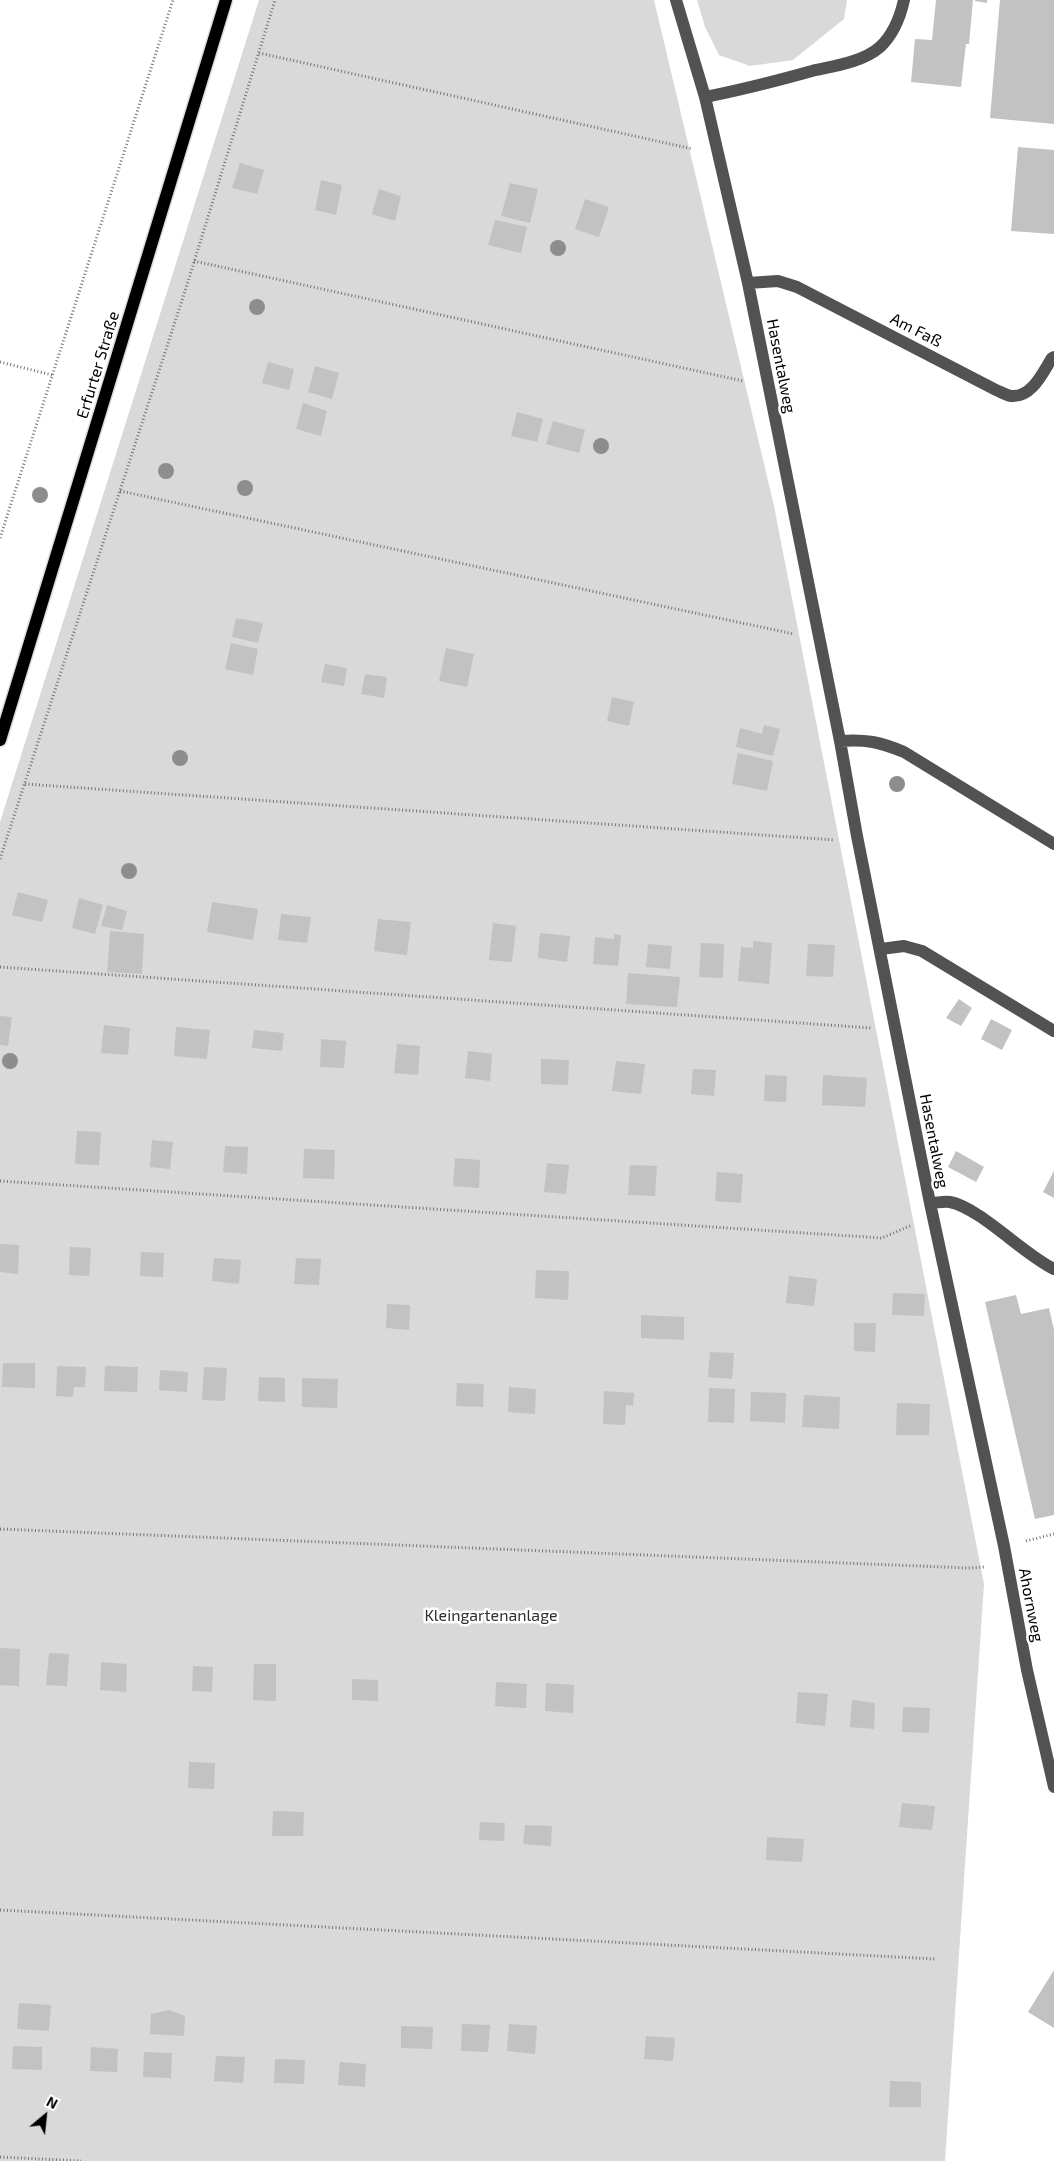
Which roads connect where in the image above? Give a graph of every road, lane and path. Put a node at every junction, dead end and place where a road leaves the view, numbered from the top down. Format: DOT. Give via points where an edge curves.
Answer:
graph roads {
  1 [pos="173,0"];
  2 [pos="226,0"];
  3 [pos="275,0"];
  4 [pos="676,0"];
  5 [pos="904,0"];
  6 [pos="259,53"];
  7 [pos="704,97"];
  8 [pos="715,147"];
  9 [pos="194,261"];
  10 [pos="748,283"];
  11 [pos="1054,357"];
  12 [pos="0,362"];
  13 [pos="52,375"];
  14 [pos="766,377"];
  15 [pos="120,491"];
  16 [pos="0,538"];
  17 [pos="817,630"];
  18 [pos="0,740"];
  19 [pos="840,741"];
  20 [pos="25,784"];
  21 [pos="857,836"];
  22 [pos="1054,844"];
  23 [pos="0,859"];
  24 [pos="881,949"];
  25 [pos="0,967"];
  26 [pos="894,1024"];
  27 [pos="1054,1031"];
  28 [pos="0,1181"];
  29 [pos="930,1203"];
  30 [pos="935,1222"];
  31 [pos="1054,1269"];
  32 [pos="0,1529"];
  33 [pos="1004,1546"];
  34 [pos="1007,1566"];
  35 [pos="1054,1787"];
  36 [pos="0,1910"];
  37 [pos="935,1960"];
  38 [pos="0,2157"];
  39 [pos="81,2161"];
  1 -- 13 [label="path"];
  2 -- 18 [label="main road, Erfurter Straße"];
  3 -- 6 [label="path"];
  4 -- 7 [label="street, Hasentalweg"];
  5 -- 7 [label="street" via="890,36 878,48 855,60"];
  6 -- 8 [label="path" via="698,150"];
  6 -- 9 [label="path"];
  7 -- 8 [label="street, Hasentalweg"];
  8 -- 10 [label="street, Hasentalweg"];
  9 -- 14 [label="path" via="747,381"];
  9 -- 15 [label="path"];
  10 -- 11 [label="street, Am Faß" via="778,281 797,287 1013,396 1026,392 1035,384"];
  10 -- 14 [label="street, Hasentalweg"];
  12 -- 13 [label="path"];
  13 -- 16 [label="path"];
  14 -- 17 [label="street, Hasentalweg"];
  15 -- 17 [label="path" via="797,634"];
  15 -- 20 [label="path"];
  17 -- 19 [label="street, Hasentalweg"];
  19 -- 21 [label="street, Hasentalweg"];
  19 -- 22 [label="street" via="882,743 904,752"];
  20 -- 21 [label="path" via="836,840"];
  20 -- 23 [label="path"];
  21 -- 24 [label="street, Hasentalweg"];
  24 -- 26 [label="street, Hasentalweg"];
  24 -- 27 [label="street" via="904,946 922,951"];
  25 -- 26 [label="path" via="878,1028"];
  26 -- 29 [label="street, Hasentalweg"];
  28 -- 30 [label="path" via="882,1238 911,1225"];
  29 -- 30 [label="street, Hasentalweg"];
  29 -- 31 [label="street" via="950,1202 973,1212"];
  30 -- 33 [label="street, Hasentalweg"];
  32 -- 34 [label="path" via="968,1568"];
  33 -- 34 [label="street, Ahornweg"];
  34 -- 35 [label="street, Ahornweg"];
  36 -- 37 [label="path"];
  38 -- 39 [label="path"];
}
